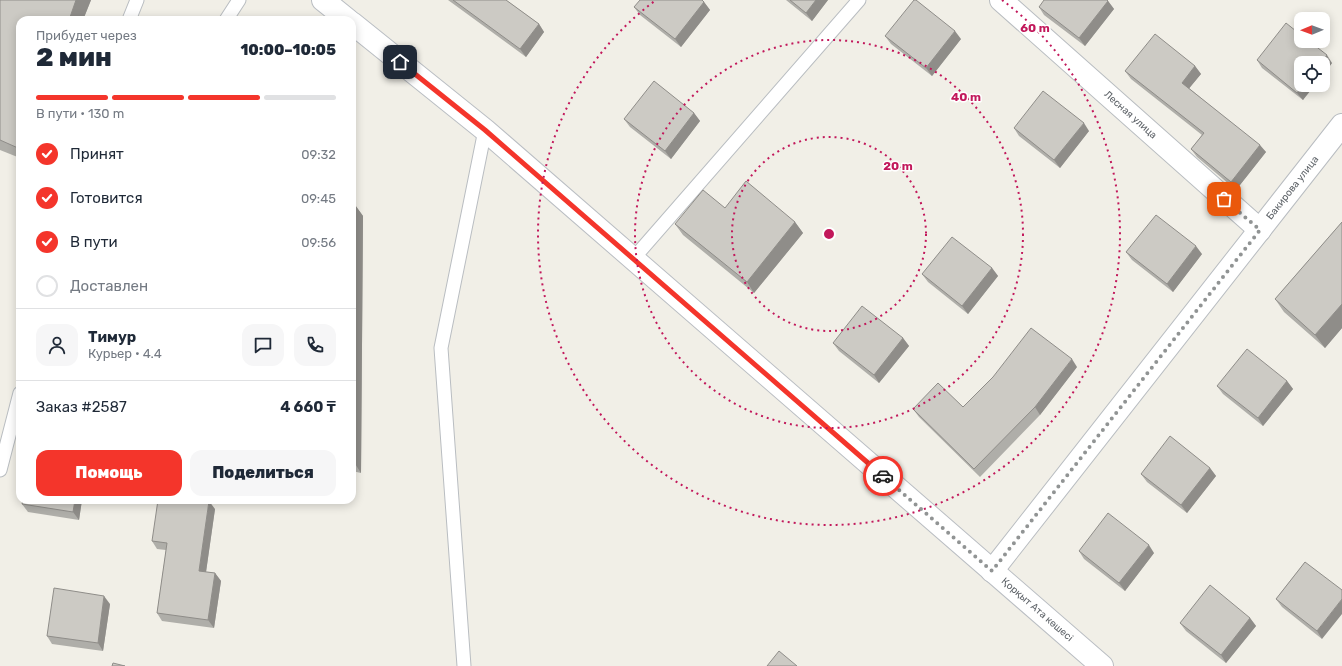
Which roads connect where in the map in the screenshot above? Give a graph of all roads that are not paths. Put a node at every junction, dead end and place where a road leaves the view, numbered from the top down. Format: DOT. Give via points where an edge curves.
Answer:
graph roads {
  1 [pos="136,0"];
  2 [pos="239,0"];
  3 [pos="323,0"];
  4 [pos="858,0"];
  5 [pos="1001,0"];
  6 [pos="130,16"];
  7 [pos="229,16"];
  8 [pos="343,16"];
  9 [pos="356,27"];
  10 [pos="1342,125"];
  11 [pos="485,130"];
  12 [pos="1260,230"];
  13 [pos="633,259"];
  14 [pos="16,408"];
  15 [pos="0,470"];
  16 [pos="992,571"];
  17 [pos="464,666"];
  18 [pos="1102,666"];
  1 -- 6 [label="lane"];
  2 -- 7 [label="lane"];
  3 -- 8 [label="main road"];
  4 -- 13 [label="lane"];
  5 -- 12 [label="main road, Лесная улица"];
  9 -- 11 [label="main road, Қорқыт Ата көшесі"];
  10 -- 12 [label="main road, Бакирова улица"];
  11 -- 13 [label="main road, Қорқыт Ата көшесі"];
  11 -- 17 [label="lane" via="441,348"];
  12 -- 16 [label="main road, Бакирова улица"];
  13 -- 16 [label="main road, Қорқыт Ата көшесі"];
  14 -- 15 [label="lane"];
  16 -- 18 [label="main road, Қорқыт Ата көшесі"];
}
